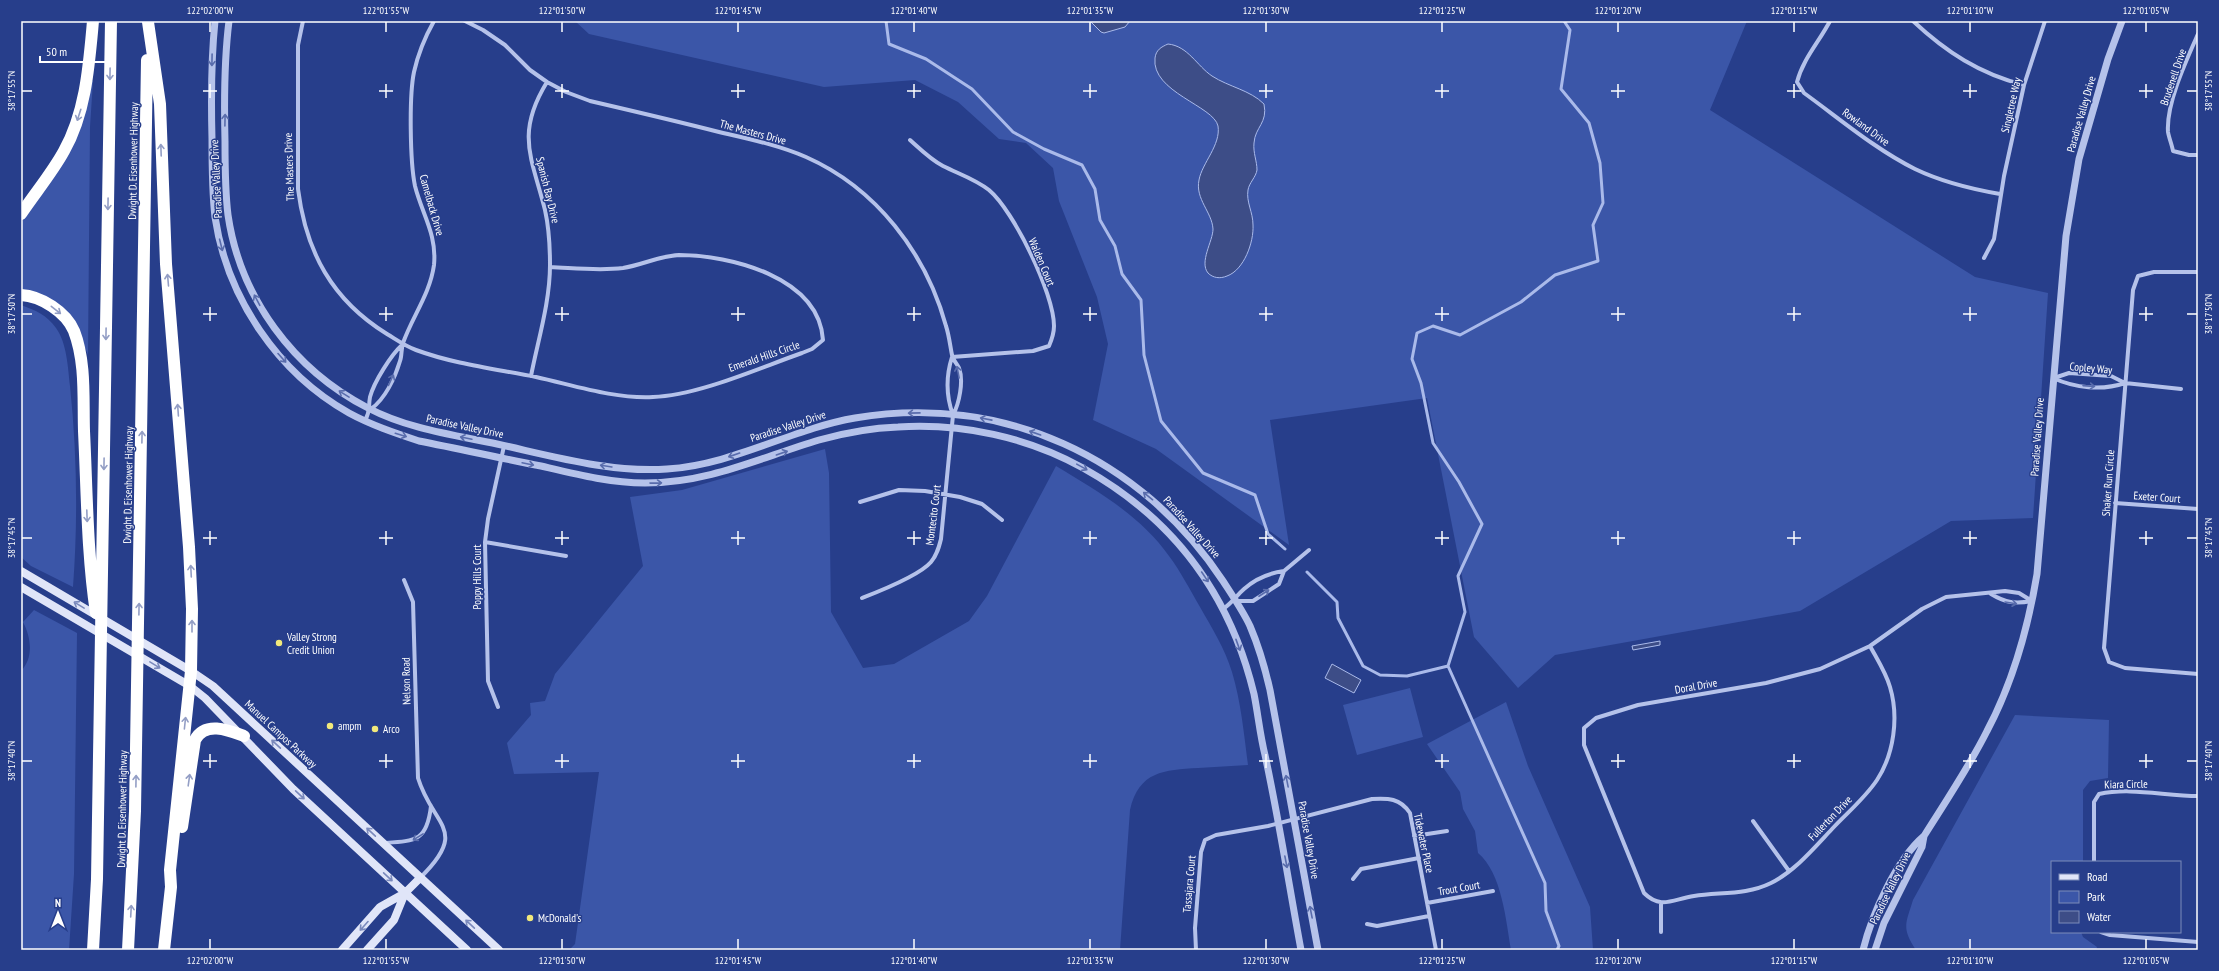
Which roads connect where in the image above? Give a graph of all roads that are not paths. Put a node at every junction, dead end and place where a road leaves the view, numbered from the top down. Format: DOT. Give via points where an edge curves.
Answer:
graph roads {
  1 [pos="93,21"];
  2 [pos="111,21"];
  3 [pos="215,21"];
  4 [pos="229,21"];
  5 [pos="303,21"];
  6 [pos="434,21"];
  7 [pos="465,21"];
  8 [pos="1830,21"];
  9 [pos="1912,21"];
  10 [pos="2045,21"];
  11 [pos="2122,21"];
  12 [pos="148,22"];
  13 [pos="2198,34"];
  14 [pos="547,82"];
  15 [pos="2024,85"];
  16 [pos="910,140"];
  17 [pos="2198,155"];
  18 [pos="2000,194"];
  19 [pos="21,214"];
  20 [pos="1984,258"];
  21 [pos="550,267"];
  22 [pos="2198,272"];
  23 [pos="21,295"];
  24 [pos="402,344"];
  25 [pos="952,357"];
  26 [pos="531,376"];
  27 [pos="2053,378"];
  28 [pos="2125,383"];
  29 [pos="2182,389"];
  30 [pos="370,410"];
  31 [pos="953,415"];
  32 [pos="365,421"];
  33 [pos="952,428"];
  34 [pos="504,446"];
  35 [pos="501,458"];
  36 [pos="945,495"];
  37 [pos="860,502"];
  38 [pos="2115,503"];
  39 [pos="2198,509"];
  40 [pos="1002,520"];
  41 [pos="485,542"];
  42 [pos="1309,550"];
  43 [pos="566,556"];
  44 [pos="21,571"];
  45 [pos="1284,571"];
  46 [pos="404,580"];
  47 [pos="21,588"];
  48 [pos="1991,594"];
  49 [pos="862,598"];
  50 [pos="1235,601"];
  51 [pos="2032,601"];
  52 [pos="1223,608"];
  53 [pos="1870,646"];
  54 [pos="101,648"];
  55 [pos="191,671"];
  56 [pos="2198,674"];
  57 [pos="190,686"];
  58 [pos="498,707"];
  59 [pos="244,736"];
  60 [pos="2198,796"];
  61 [pos="431,805"];
  62 [pos="1294,819"];
  63 [pos="1752,821"];
  64 [pos="1278,823"];
  65 [pos="1448,831"];
  66 [pos="1414,836"];
  67 [pos="1924,836"];
  68 [pos="382,843"];
  69 [pos="1419,858"];
  70 [pos="2094,861"];
  71 [pos="1789,871"];
  72 [pos="420,878"];
  73 [pos="1354,879"];
  74 [pos="171,887"];
  75 [pos="1494,891"];
  76 [pos="404,893"];
  77 [pos="1427,903"];
  78 [pos="1661,903"];
  79 [pos="1429,916"];
  80 [pos="1367,924"];
  81 [pos="1661,932"];
  82 [pos="2104,933"];
  83 [pos="2198,942"];
  84 [pos="93,950"];
  85 [pos="128,950"];
  86 [pos="164,950"];
  87 [pos="342,950"];
  88 [pos="367,950"];
  89 [pos="467,950"];
  90 [pos="499,950"];
  91 [pos="1196,950"];
  92 [pos="1301,950"];
  93 [pos="1318,950"];
  94 [pos="1436,950"];
  95 [pos="1863,950"];
  96 [pos="1875,950"];
  1 -- 19 [label="highway, one-way" via="85,86 75,127 56,163"];
  2 -- 54 [label="highway, one-way"];
  3 -- 32 [label="street, Paradise Valley Drive, one-way" via="212,74 212,190 227,265 251,318 266,340 300,377 324,397"];
  30 -- 4 [label="street, Paradise Valley Drive, one-way" via="331,386 293,352 264,312 240,263 228,217 226,189 225,82"];
  5 -- 24 [label="street, The Masters Drive" via="298,45 298,181 300,210 307,236 325,275 341,296 371,324"];
  6 -- 24 [label="street, Camelback Drive" via="413,73 412,168 416,187 430,224 434,265 423,300"];
  7 -- 14 [label="street, The Masters Drive" via="504,45"];
  8 -- 18 [label="street, Rowland Drive" via="1801,67 1797,82 1804,93 1888,153 1916,169 1946,182"];
  9 -- 15 [label="street" via="1955,56 1982,71"];
  10 -- 15 [label="street, Singletree Way"];
  11 -- 27 [label="street, Paradise Valley Drive" via="2093,109 2072,196 2061,272"];
  55 -- 12 [label="highway, one-way" via="191,575 166,264 160,104"];
  85 -- 12 [label="highway, Dwight D. Eisenhower Highway, one-way" via="135,811"];
  13 -- 17 [label="street, Brudenell Drive" via="2171,106 2168,134 2173,150"];
  14 -- 21 [label="street, Spanish Bay Drive" via="536,104 528,136 530,158 545,211"];
  14 -- 25 [label="street, The Masters Drive" via="590,101 781,147 837,174 889,218 908,243 928,276 940,304"];
  15 -- 18 [label="street, Singletree Way"];
  16 -- 25 [label="street, Walden Court" via="942,166 978,182 1001,204 1031,255 1054,324 1054,336 1049,346 1033,351"];
  18 -- 20 [label="street, Singletree Way" via="1994,240"];
  21 -- 26 [label="street, Spanish Bay Drive" via="548,292"];
  21 -- 26 [label="street, Emerald Hills Circle" via="625,268 677,255 725,259 772,276 794,290 820,320 823,340 802,353 696,389 660,396 635,397"];
  22 -- 28 [label="street, Shaker Run Circle" via="2154,272 2138,276 2133,290"];
  23 -- 54 [label="highway, one-way" via="46,302 62,315 73,330 79,345 89,569"];
  24 -- 26 [label="street, Emerald Hills Circle" via="438,357"];
  24 -- 30 [label="street, Camelback Drive" via="390,356 370,397"];
  30 -- 24 [label="street, Camelback Drive, one-way" via="381,402 400,361"];
  25 -- 31 [label="street, The Masters Drive" via="948,370 948,401"];
  31 -- 25 [label="street, The Masters Drive, one-way" via="960,403 960,370"];
  27 -- 28 [label="street, Copley Way, one-way" via="2068,385 2110,388"];
  27 -- 28 [label="street, Copley Way" via="2070,373 2111,376"];
  27 -- 51 [label="street, Paradise Valley Drive" via="2038,567"];
  28 -- 29 [label="street"];
  28 -- 38 [label="street, Shaker Run Circle"];
  30 -- 32 [label="street, Camelback Drive"];
  34 -- 30 [label="street, Paradise Valley Drive, one-way" via="422,428"];
  31 -- 33 [label="street, Montecito Court"];
  31 -- 34 [label="street, Paradise Valley Drive, one-way" via="898,413 850,419 814,428 721,459 668,469 620,468"];
  50 -- 31 [label="street, Paradise Valley Drive, one-way" via="1212,565 1168,514 1150,497 1107,466 1051,438 1019,427"];
  32 -- 35 [label="street, Paradise Valley Drive, one-way" via="419,441"];
  35 -- 33 [label="street, Paradise Valley Drive, one-way" via="619,482 670,482 724,472 818,440 854,432 917,426"];
  33 -- 36 [label="street, Montecito Court"];
  33 -- 52 [label="street, Paradise Valley Drive, one-way" via="990,433 1046,450 1106,481 1141,507 1183,549 1202,572"];
  34 -- 35 [label="street, Poppy Hills Court"];
  35 -- 41 [label="street, Poppy Hills Court"];
  36 -- 37 [label="street" via="899,490"];
  36 -- 40 [label="street" via="982,504"];
  36 -- 49 [label="street, Montecito Court" via="941,539 931,562 884,589"];
  38 -- 39 [label="street, Exeter Court"];
  38 -- 56 [label="street, Shaker Run Circle" via="2104,648 2109,662 2125,668"];
  41 -- 43 [label="street"];
  41 -- 58 [label="street, Poppy Hills Court" via="488,681"];
  42 -- 45 [label="street"];
  55 -- 44 [label="main road, Manuel Campos Parkway, one-way"];
  45 -- 50 [label="street" via="1270,573 1244,589"];
  50 -- 45 [label="street, one-way" via="1253,601 1279,584"];
  46 -- 61 [label="street, Nelson Road" via="413,602 417,769 421,788"];
  47 -- 57 [label="main road, one-way"];
  48 -- 51 [label="street, Doral Drive, one-way" via="2003,602 2016,604"];
  48 -- 51 [label="street, Doral Drive" via="2005,590 2019,593"];
  48 -- 53 [label="street, Doral Drive" via="1971,593 1946,597 1922,609"];
  50 -- 52 [label="street"];
  62 -- 50 [label="street, Paradise Valley Drive, one-way" via="1262,658 1249,625"];
  51 -- 67 [label="street, Paradise Valley Drive" via="2007,687 1988,731"];
  52 -- 64 [label="street, Paradise Valley Drive, one-way" via="1254,693"];
  53 -- 71 [label="street, Fullerton Drive" via="1890,686 1894,707 1894,729 1889,753 1877,779 1863,797"];
  53 -- 78 [label="street, Doral Drive" via="1852,656 1794,677 1638,705 1596,718 1584,728 1584,745 1644,893 1651,900"];
  54 -- 84 [label="highway" via="97,878"];
  55 -- 57 [label="highway"];
  68 -- 55 [label="main road, Manuel Campos Parkway, one-way" via="242,712 213,686"];
  57 -- 59 [label="main road"];
  74 -- 57 [label="highway, one-way" via="170,870"];
  74 -- 59 [label="highway, one-way" via="176,872 195,740 203,731 210,728 223,729"];
  59 -- 76 [label="main road, one-way" via="293,789"];
  60 -- 70 [label="street, Kiara Circle" via="2142,792 2099,794 2094,802"];
  61 -- 68 [label="street, one-way" via="428,826 419,838 409,842"];
  61 -- 72 [label="street, Nelson Road" via="442,824 445,844 440,857"];
  62 -- 64 [label="street, Tassajara Court"];
  62 -- 66 [label="street, Tidewater Place" via="1372,799 1394,799 1404,804 1410,813"];
  93 -- 62 [label="street, Paradise Valley Drive, one-way"];
  63 -- 71 [label="street"];
  64 -- 91 [label="street, Tassajara Court" via="1216,835 1205,840 1201,852 1196,913"];
  64 -- 92 [label="street, Paradise Valley Drive, one-way"];
  65 -- 66 [label="street"];
  66 -- 69 [label="street, Tidewater Place"];
  67 -- 95 [label="street, Paradise Valley Drive" via="1916,843 1889,883 1873,918"];
  67 -- 96 [label="street, Paradise Valley Drive" via="1922,848 1884,923"];
  68 -- 72 [label="main road, Manuel Campos Parkway"];
  69 -- 73 [label="street" via="1361,869"];
  69 -- 77 [label="street, Tidewater Place"];
  71 -- 78 [label="street, Fullerton Drive" via="1771,883 1754,889 1694,896"];
  72 -- 76 [label="main road"];
  90 -- 72 [label="main road, Manuel Campos Parkway, one-way"];
  74 -- 86 [label="highway"];
  75 -- 77 [label="street, Trout Court"];
  76 -- 87 [label="main road, one-way" via="380,907"];
  76 -- 88 [label="main road" via="394,920"];
  76 -- 89 [label="main road"];
  77 -- 79 [label="street, Tidewater Place"];
  78 -- 81 [label="street"];
  79 -- 80 [label="street" via="1377,926"];
  79 -- 94 [label="street, Tidewater Place"];
  82 -- 83 [label="street"];
}
